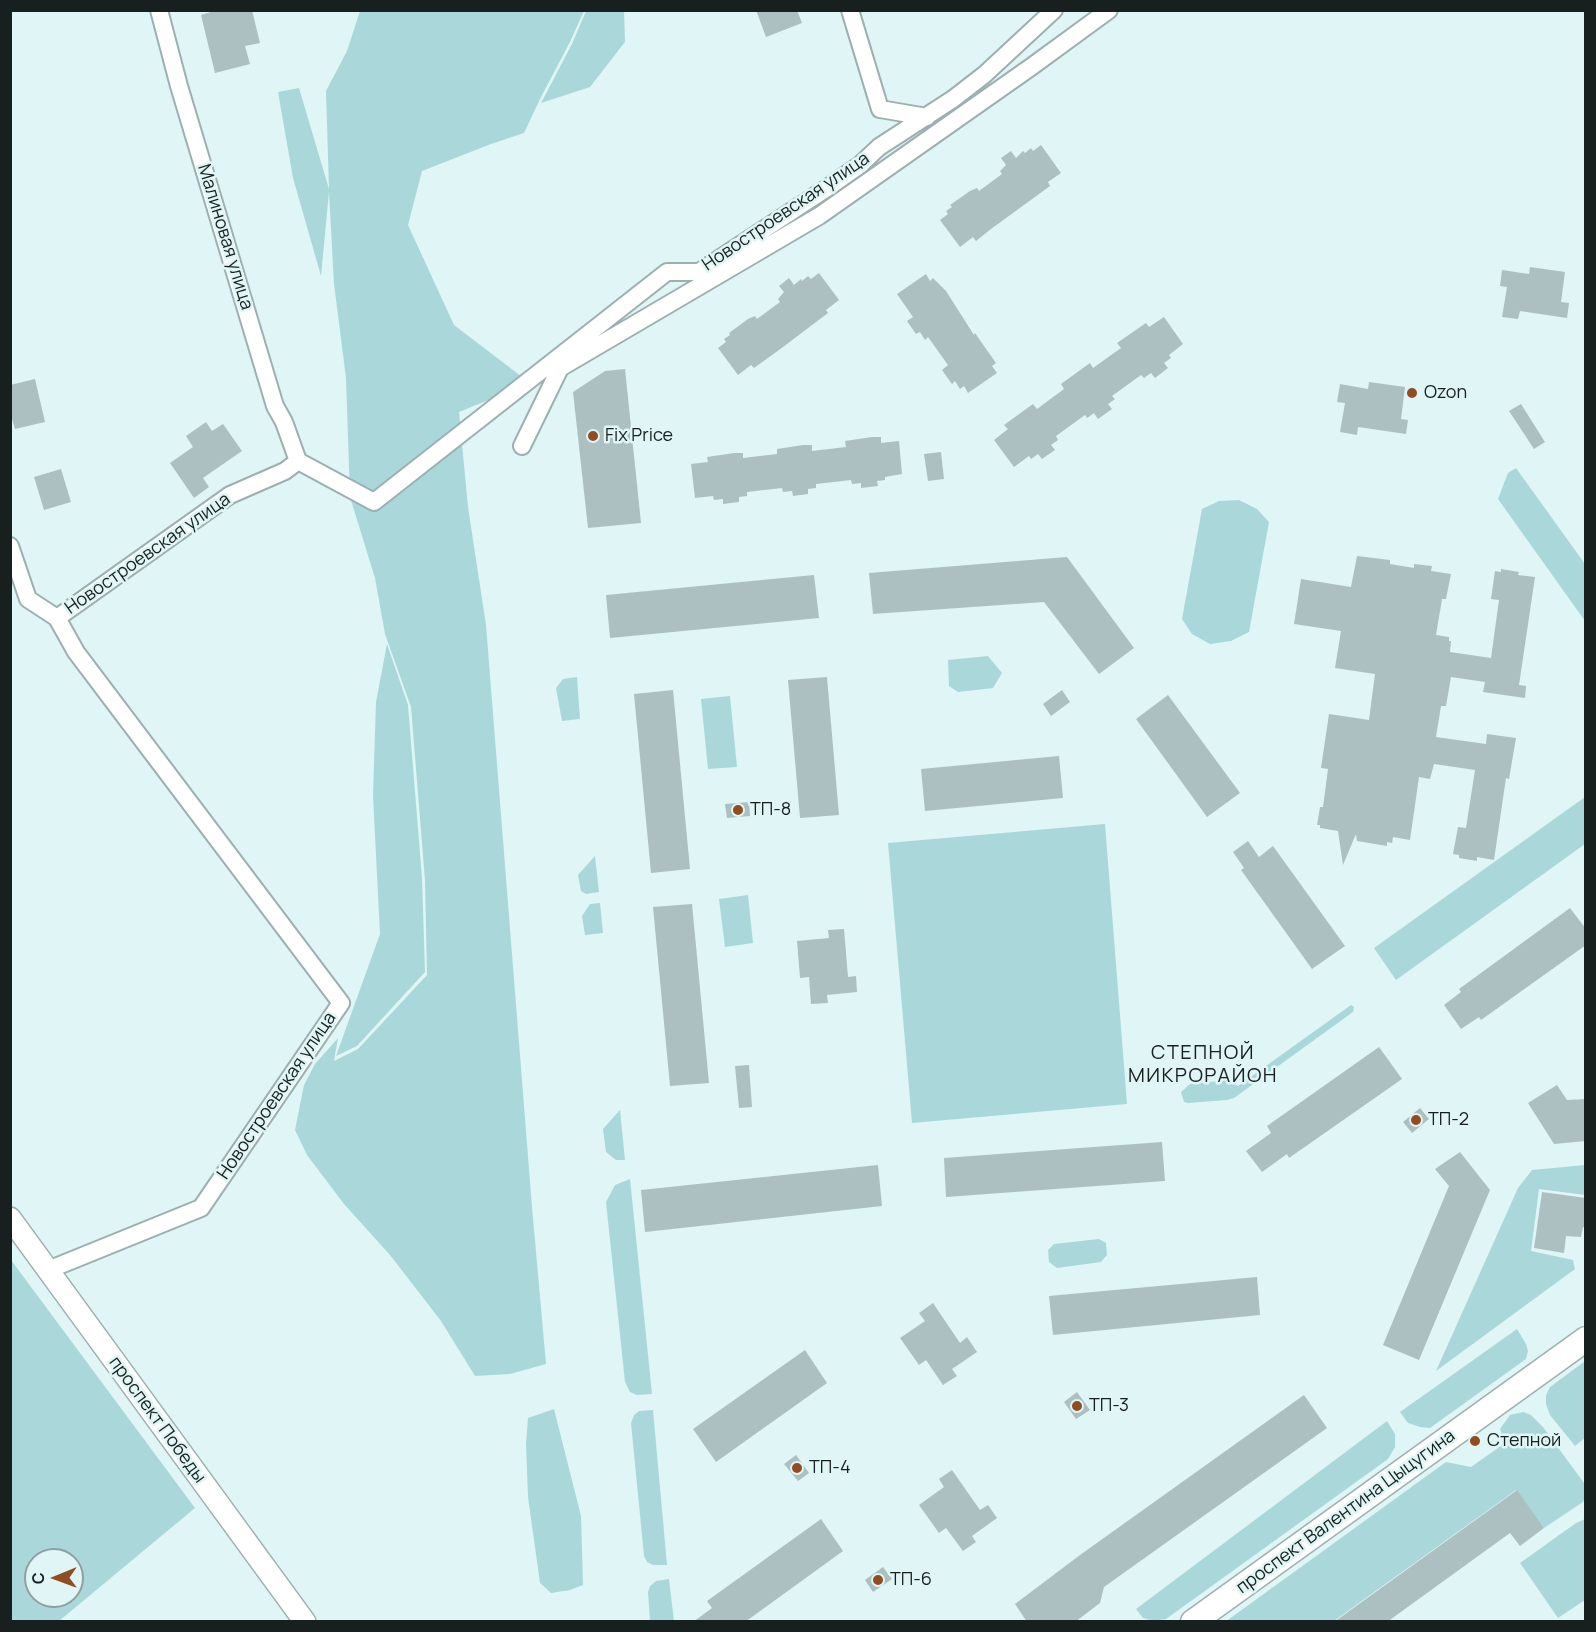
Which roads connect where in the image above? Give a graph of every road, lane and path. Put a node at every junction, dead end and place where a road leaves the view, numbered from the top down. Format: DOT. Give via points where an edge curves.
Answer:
graph roads {
  1 [pos="159,10"];
  2 [pos="850,10"];
  3 [pos="1054,10"];
  4 [pos="1108,10"];
  5 [pos="927,117"];
  6 [pos="522,446"];
  7 [pos="298,461"];
  8 [pos="10,546"];
  9 [pos="57,618"];
  10 [pos="10,1218"];
  11 [pos="48,1270"];
  12 [pos="1586,1339"];
  13 [pos="304,1622"];
  14 [pos="1193,1622"];
  1 -- 7 [label="street, Малиновая улица" via="275,406"];
  2 -- 5 [label="street" via="880,108"];
  3 -- 5 [label="street, Новостроевская улица" via="984,75"];
  4 -- 6 [label="street" via="819,216 560,368"];
  5 -- 7 [label="street, Новостроевская улица" via="699,272 667,273 374,502"];
  7 -- 9 [label="street, Новостроевская улица" via="285,471 230,495"];
  8 -- 9 [label="street" via="28,599"];
  9 -- 11 [label="street, Новостроевская улица" via="76,652 341,1003 201,1208"];
  10 -- 11 [label="street, проспект Победы"];
  11 -- 13 [label="street, проспект Победы"];
  12 -- 14 [label="main road, проспект Валентина Цыцугина"];
}
